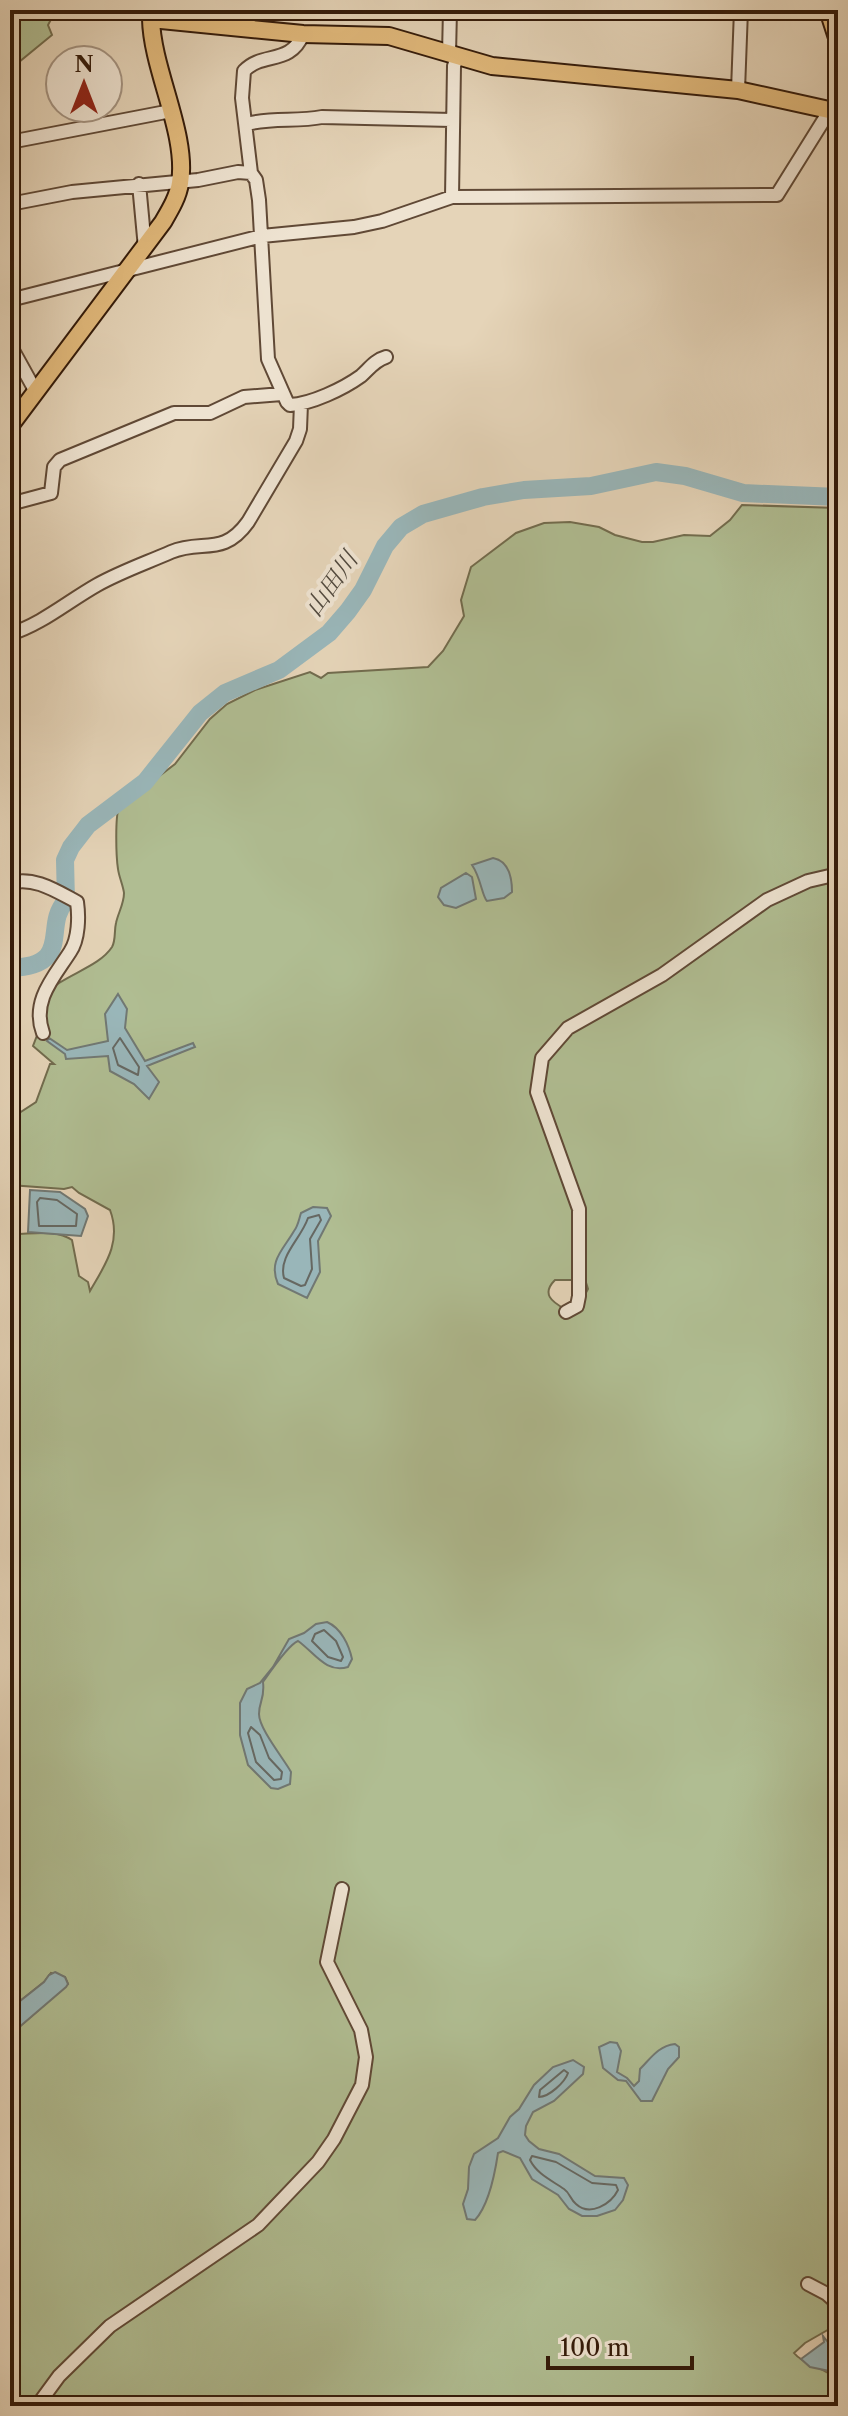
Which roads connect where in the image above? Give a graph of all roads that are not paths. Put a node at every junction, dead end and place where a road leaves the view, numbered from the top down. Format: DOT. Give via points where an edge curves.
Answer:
graph roads {
  1 [pos="450,10"];
  2 [pos="741,10"];
  3 [pos="828,10"];
  4 [pos="155,13"];
  5 [pos="303,34"];
  6 [pos="838,41"];
  7 [pos="453,55"];
  8 [pos="738,90"];
  9 [pos="171,111"];
  10 [pos="834,111"];
  11 [pos="452,120"];
  12 [pos="247,124"];
  13 [pos="10,142"];
  14 [pos="251,173"];
  15 [pos="181,182"];
  16 [pos="139,184"];
  17 [pos="452,197"];
  18 [pos="10,204"];
  19 [pos="262,236"];
  20 [pos="145,245"];
  21 [pos="145,265"];
  22 [pos="126,270"];
  23 [pos="10,300"];
  24 [pos="10,345"];
  25 [pos="386,357"];
  26 [pos="36,392"];
  27 [pos="282,394"];
  28 [pos="301,404"];
  29 [pos="10,426"];
  30 [pos="10,504"];
  31 [pos="10,634"];
  32 [pos="838,874"];
  33 [pos="10,883"];
  34 [pos="43,1033"];
  35 [pos="566,1312"];
  36 [pos="342,1889"];
  37 [pos="808,2284"];
  38 [pos="838,2304"];
  39 [pos="37,2406"];
  1 -- 7 [label="street"];
  2 -- 8 [label="street"];
  3 -- 6 [label="main road"];
  4 -- 5 [label="main road"];
  4 -- 9 [label="main road" via="153,43"];
  5 -- 7 [label="main road" via="389,36"];
  5 -- 12 [label="street" via="290,52 244,71"];
  7 -- 8 [label="main road" via="514,68"];
  7 -- 11 [label="street"];
  8 -- 10 [label="main road"];
  9 -- 13 [label="street"];
  9 -- 15 [label="main road"];
  10 -- 17 [label="street" via="777,195"];
  11 -- 12 [label="street" via="322,117"];
  11 -- 17 [label="street"];
  12 -- 14 [label="street"];
  14 -- 15 [label="street"];
  14 -- 19 [label="street"];
  15 -- 16 [label="street"];
  15 -- 20 [label="main road" via="169,212"];
  16 -- 18 [label="street"];
  16 -- 20 [label="street"];
  17 -- 19 [label="street" via="354,227"];
  19 -- 21 [label="street"];
  19 -- 27 [label="street" via="268,359"];
  20 -- 21 [label="street"];
  20 -- 22 [label="main road"];
  21 -- 22 [label="street"];
  22 -- 23 [label="street"];
  22 -- 26 [label="main road"];
  24 -- 26 [label="street"];
  25 -- 28 [label="street" via="352,382"];
  26 -- 29 [label="main road"];
  27 -- 28 [label="street" via="290,405"];
  27 -- 30 [label="street" via="244,397 210,413 160,418 60,460 51,493"];
  28 -- 31 [label="street" via="296,441 237,533 216,547 184,547 115,576"];
  32 -- 35 [label="street" via="767,900 662,975 568,1028 549,1047 538,1070 537,1092 579,1209 579,1296 577,1306"];
  33 -- 34 [label="street" via="27,880 58,892 75,900 79,915 72,951 40,1003"];
  36 -- 39 [label="street" via="327,1950 330,1972 361,2030 366,2057 362,2085 334,2139 258,2225 110,2326 47,2389"];
  37 -- 38 [label="street"];
}
